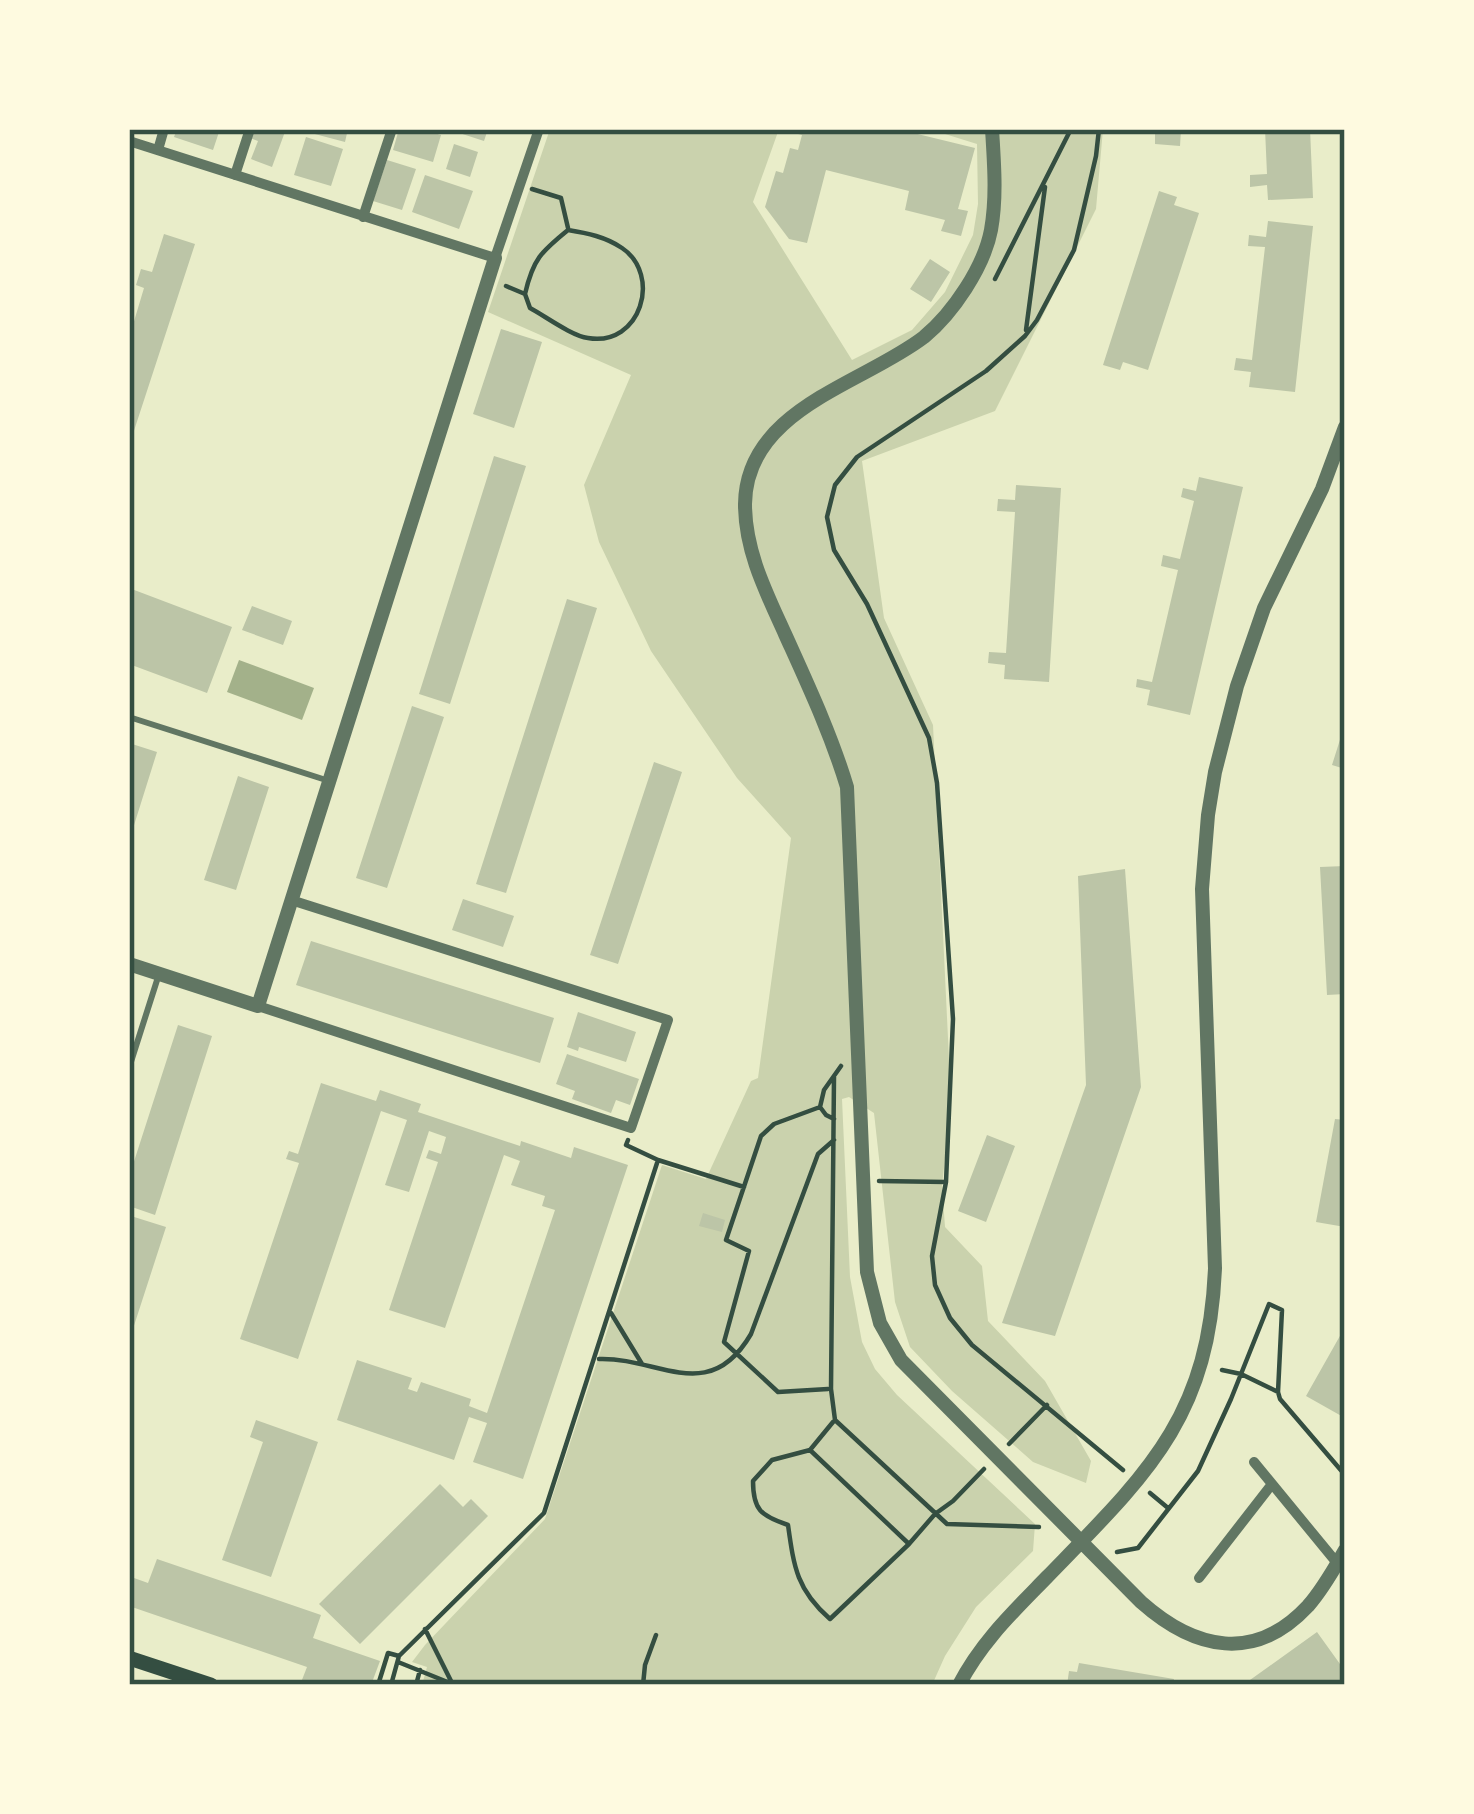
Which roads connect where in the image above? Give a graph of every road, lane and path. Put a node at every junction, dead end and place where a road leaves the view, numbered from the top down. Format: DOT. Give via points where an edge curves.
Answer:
graph roads {
  1 [pos="164,129"];
  2 [pos="250,129"];
  3 [pos="392,129"];
  4 [pos="539,129"];
  5 [pos="992,129"];
  6 [pos="1072,129"];
  7 [pos="1099,129"];
  8 [pos="129,141"];
  9 [pos="158,150"];
  10 [pos="235,175"];
  11 [pos="1046,178"];
  12 [pos="521,185"];
  13 [pos="363,218"];
  14 [pos="568,230"];
  15 [pos="495,258"];
  16 [pos="995,279"];
  17 [pos="488,280"];
  18 [pos="525,294"];
  19 [pos="1025,336"];
  20 [pos="1345,427"];
  21 [pos="129,716"];
  22 [pos="329,781"];
  23 [pos="291,900"];
  24 [pos="129,964"];
  25 [pos="159,974"];
  26 [pos="257,1006"];
  27 [pos="844,1061"];
  28 [pos="129,1068"];
  29 [pos="834,1077"];
  30 [pos="820,1107"];
  31 [pos="834,1119"];
  32 [pos="631,1129"];
  33 [pos="834,1140"];
  34 [pos="658,1160"];
  35 [pos="865,1181"];
  36 [pos="946,1182"];
  37 [pos="744,1187"];
  38 [pos="610,1312"];
  39 [pos="738,1357"];
  40 [pos="596,1359"];
  41 [pos="642,1364"];
  42 [pos="1222,1370"];
  43 [pos="1241,1374"];
  44 [pos="831,1389"];
  45 [pos="1277,1392"];
  46 [pos="1047,1405"];
  47 [pos="835,1420"];
  48 [pos="1027,1426"];
  49 [pos="1093,1444"];
  50 [pos="810,1450"];
  51 [pos="1254,1462"];
  52 [pos="1345,1475"];
  53 [pos="1272,1484"];
  54 [pos="953,1501"];
  55 [pos="935,1514"];
  56 [pos="1045,1525"];
  57 [pos="1081,1541"];
  58 [pos="909,1544"];
  59 [pos="1117,1552"];
  60 [pos="1341,1556"];
  61 [pos="1199,1578"];
  62 [pos="425,1629"];
  63 [pos="656,1635"];
  64 [pos="129,1658"];
  65 [pos="398,1659"];
  66 [pos="420,1670"];
  67 [pos="453,1684"];
  68 [pos="211,1685"];
  69 [pos="378,1685"];
  70 [pos="391,1685"];
  71 [pos="416,1685"];
  72 [pos="643,1685"];
  73 [pos="959,1685"];
  1 -- 9 [label="street"];
  2 -- 10 [label="street"];
  3 -- 13 [label="street"];
  4 -- 12 [label="street"];
  5 -- 35 [label="street" via="991,232 952,309 922,338 802,408 771,436 745,498 756,568 847,787"];
  6 -- 11 [label="path"];
  7 -- 19 [label="path" via="1074,250"];
  8 -- 9 [label="street"];
  9 -- 10 [label="street"];
  10 -- 13 [label="street"];
  11 -- 16 [label="path"];
  11 -- 19 [label="path"];
  12 -- 14 [label="path" via="561,198"];
  12 -- 15 [label="street"];
  13 -- 15 [label="street"];
  14 -- 18 [label="path" via="540,253"];
  14 -- 18 [label="path" via="626,250 641,274 643,300 632,324 608,338 586,338 530,308"];
  15 -- 17 [label="street"];
  17 -- 18 [label="path"];
  17 -- 22 [label="street"];
  19 -- 36 [label="path" via="857,458 835,485 827,517 834,550 928,738 937,783 953,1018"];
  20 -- 57 [label="street" via="1257,628 1208,815 1202,889 1215,1268 1206,1346 1172,1434"];
  21 -- 22 [label="lane"];
  22 -- 23 [label="street"];
  23 -- 26 [label="street"];
  23 -- 32 [label="street" via="668,1021"];
  24 -- 25 [label="street"];
  25 -- 26 [label="street"];
  25 -- 28 [label="lane"];
  26 -- 32 [label="street"];
  27 -- 29 [label="path"];
  29 -- 30 [label="path"];
  29 -- 31 [label="path"];
  30 -- 31 [label="path"];
  30 -- 37 [label="path" via="760,1136"];
  31 -- 33 [label="path"];
  32 -- 34 [label="path" via="626,1145"];
  33 -- 39 [label="path" via="818,1154"];
  33 -- 44 [label="path"];
  34 -- 37 [label="path"];
  34 -- 38 [label="path"];
  35 -- 36 [label="path"];
  35 -- 57 [label="street" via="867,1272 880,1323 902,1360"];
  36 -- 46 [label="path" via="932,1256 935,1285 972,1345"];
  37 -- 39 [label="path" via="726,1240 749,1251 724,1342"];
  38 -- 40 [label="path"];
  38 -- 41 [label="path"];
  39 -- 41 [label="path" via="706,1373"];
  39 -- 44 [label="path" via="778,1392"];
  40 -- 41 [label="path"];
  40 -- 62 [label="path" via="544,1513"];
  42 -- 43 [label="path"];
  43 -- 45 [label="path"];
  43 -- 45 [label="path" via="1268,1304 1282,1310"];
  43 -- 59 [label="path" via="1198,1471 1138,1548"];
  44 -- 47 [label="path"];
  45 -- 52 [label="path"];
  46 -- 48 [label="path"];
  46 -- 49 [label="path"];
  47 -- 50 [label="path"];
  47 -- 55 [label="path"];
  50 -- 58 [label="path"];
  50 -- 58 [label="path" via="772,1460 753,1480 765,1517 788,1525 808,1600 830,1619"];
  51 -- 53 [label="street"];
  53 -- 60 [label="street"];
  53 -- 61 [label="street"];
  54 -- 55 [label="path"];
  55 -- 56 [label="path" via="947,1524"];
  55 -- 58 [label="path"];
  57 -- 60 [label="street" via="1162,1622 1213,1644 1259,1640 1287,1626"];
  57 -- 73 [label="street" via="998,1627"];
  62 -- 65 [label="path"];
  62 -- 67 [label="path"];
  63 -- 72 [label="path"];
  64 -- 68 [label="main road"];
  65 -- 66 [label="path"];
  65 -- 69 [label="path" via="388,1653"];
  65 -- 70 [label="path"];
  66 -- 67 [label="path"];
  66 -- 71 [label="path"];
}
